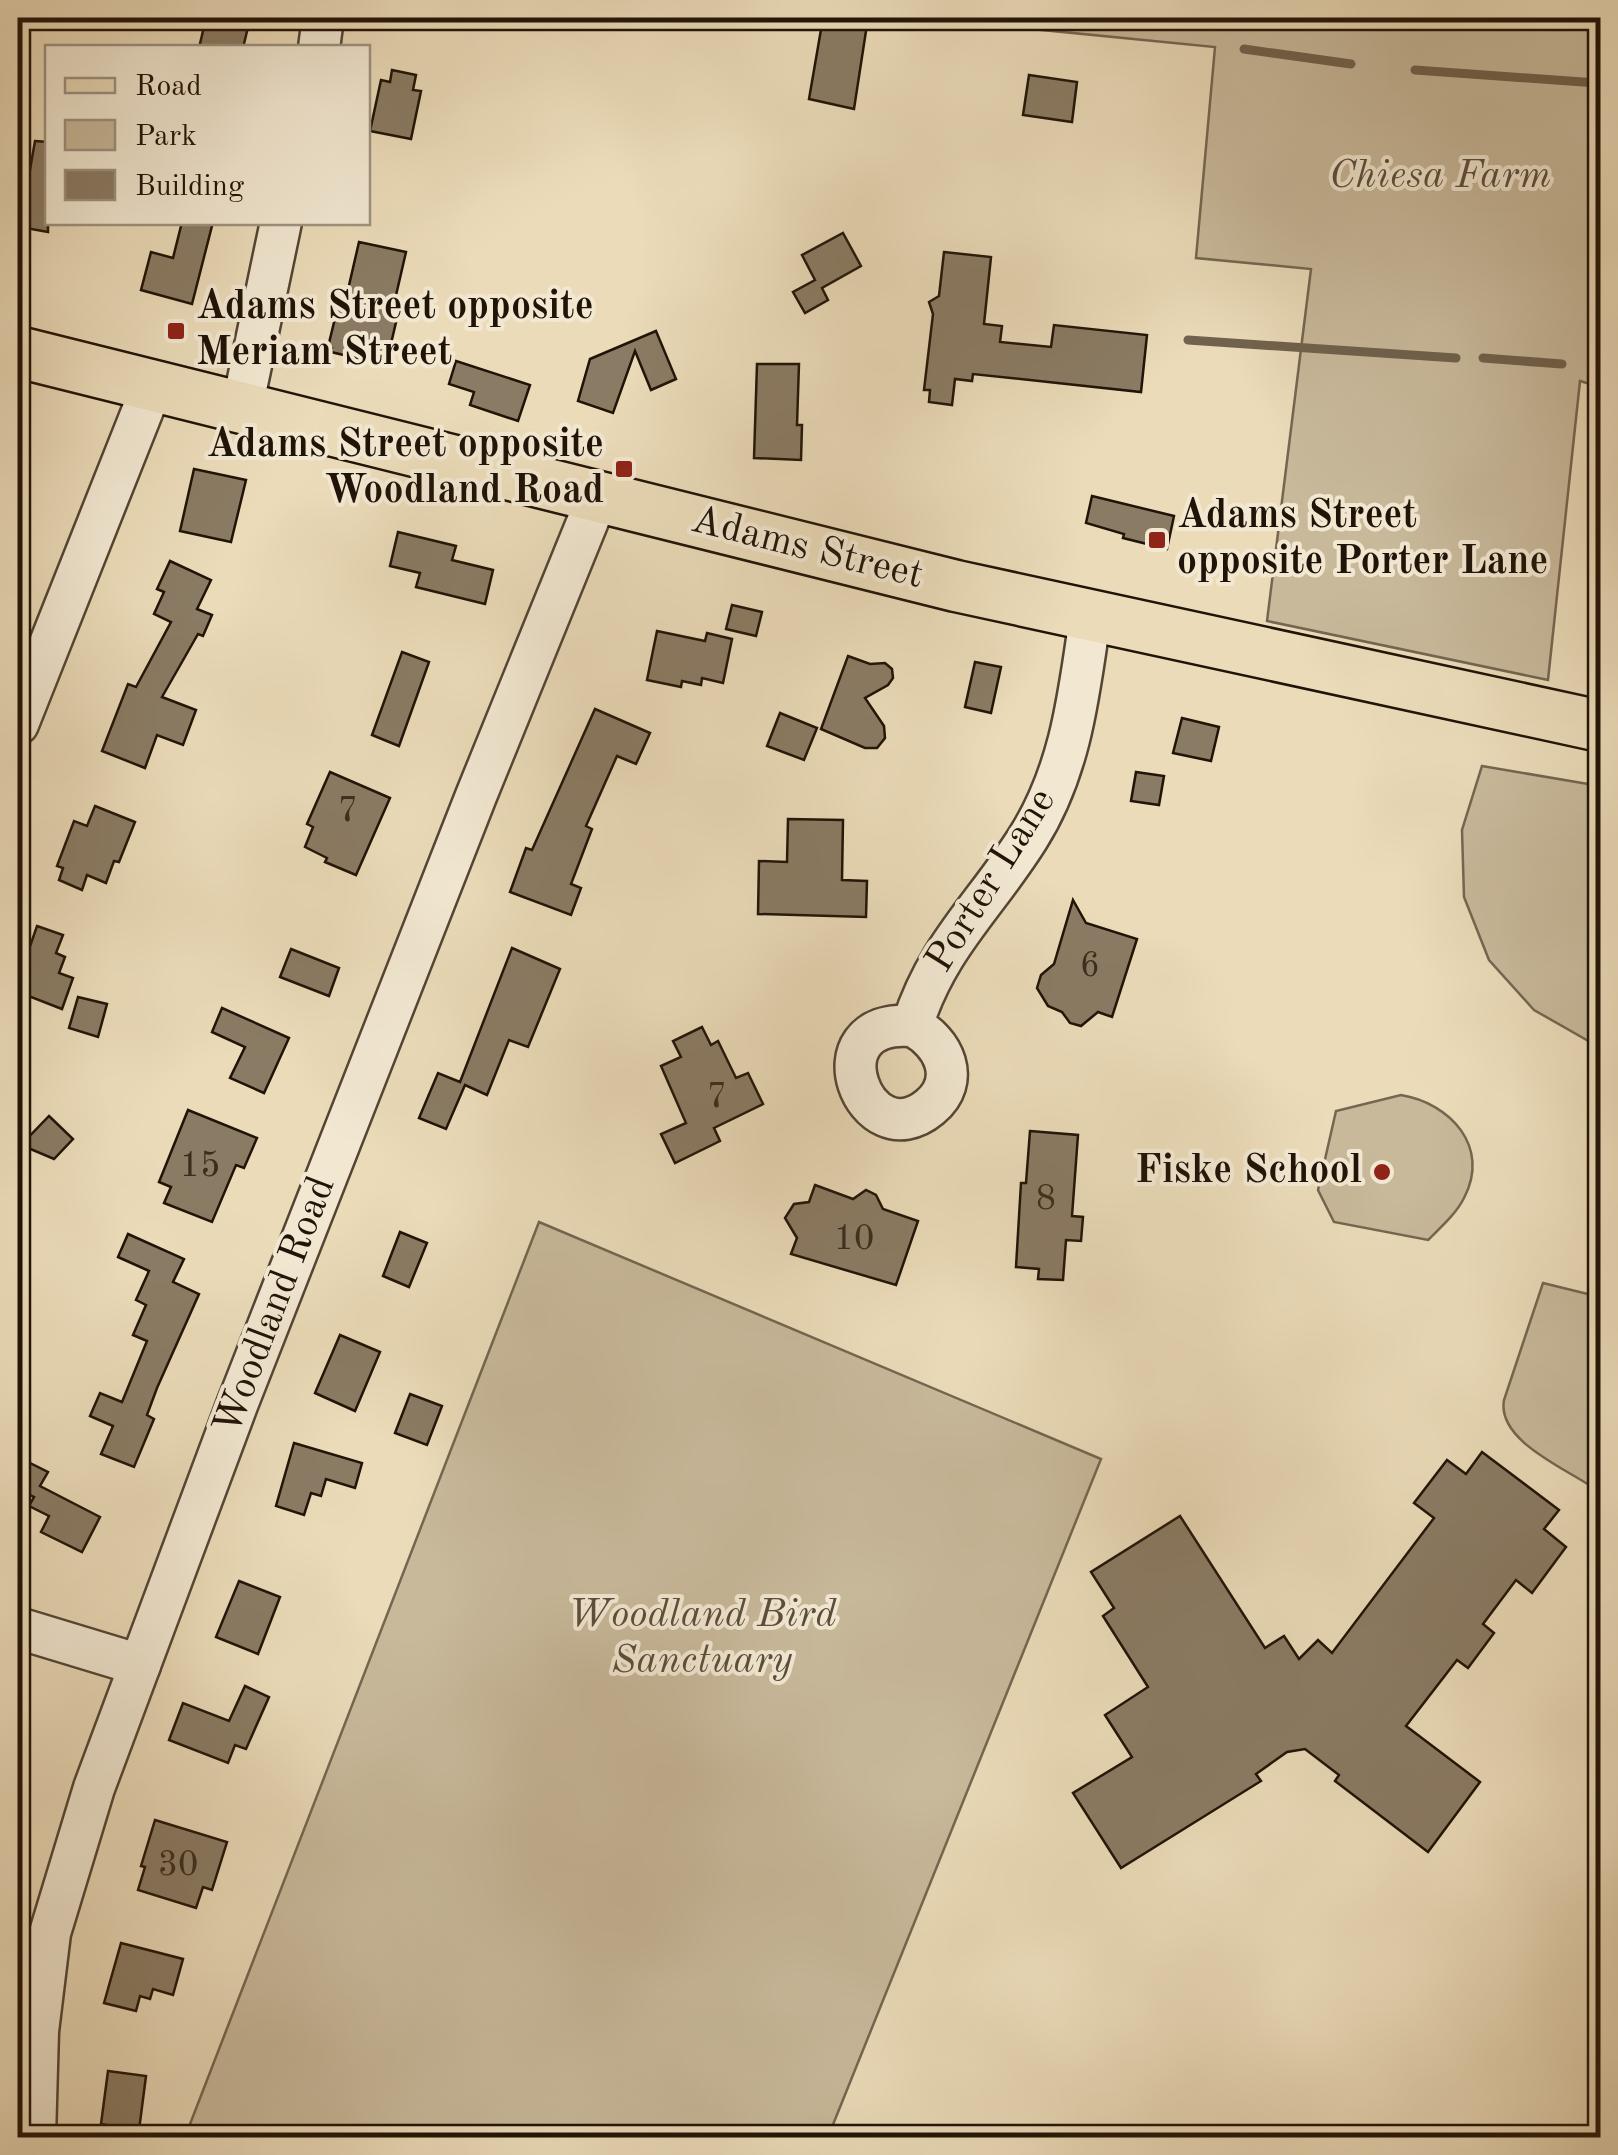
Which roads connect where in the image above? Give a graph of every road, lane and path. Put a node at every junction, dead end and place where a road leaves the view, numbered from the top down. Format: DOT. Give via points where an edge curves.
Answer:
graph roads {
  1 [pos="323,18"];
  2 [pos="319,45"];
  3 [pos="280,225"];
  4 [pos="18,352"];
  5 [pos="148,386"];
  6 [pos="242,408"];
  7 [pos="598,496"];
  8 [pos="1090,618"];
  9 [pos="18,724"];
  10 [pos="1600,726"];
  11 [pos="912,1026"];
  12 [pos="18,1628"];
  13 [pos="140,1665"];
  14 [pos="34,2138"];
  1 -- 2 [label="street"];
  3 -- 6 [label="street"];
  4 -- 5 [label="main road, Adams Street"];
  5 -- 6 [label="main road, Adams Street"];
  5 -- 9 [label="street"];
  6 -- 7 [label="main road, Adams Street"];
  7 -- 8 [label="main road, Adams Street"];
  7 -- 13 [label="street, Woodland Road"];
  8 -- 10 [label="main road, Adams Street"];
  8 -- 11 [label="street, Porter Lane" via="1074,727 1041,816 933,970"];
  12 -- 13 [label="street"];
  13 -- 14 [label="street, Woodland Road" via="82,1821 50,1933"];
}
